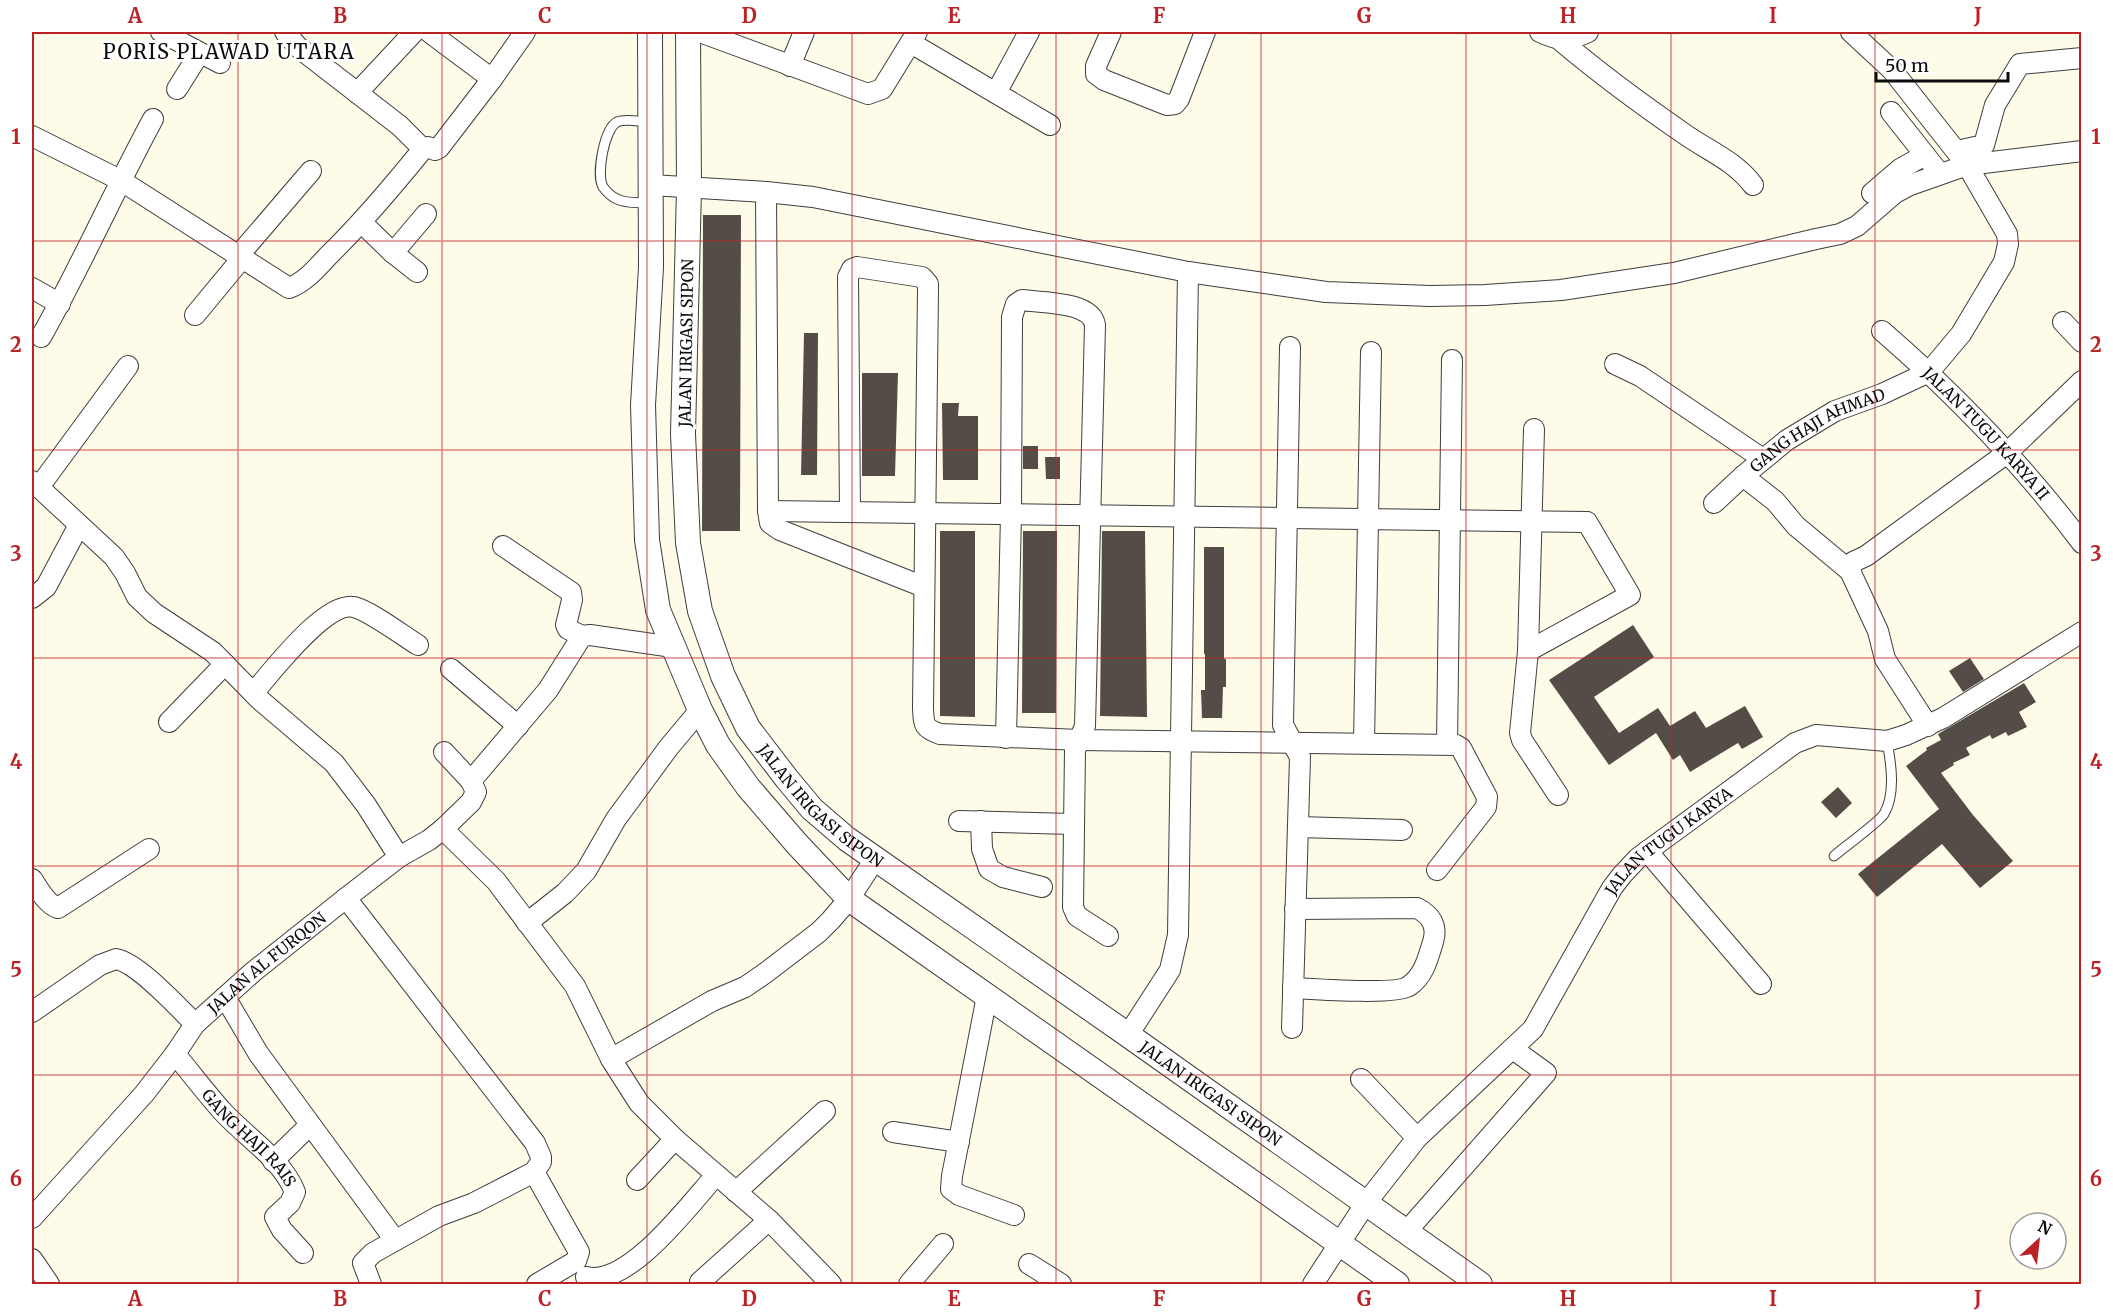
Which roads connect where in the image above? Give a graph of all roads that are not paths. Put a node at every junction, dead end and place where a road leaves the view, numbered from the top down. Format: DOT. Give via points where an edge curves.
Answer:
graph roads {
  1 [pos="161,32"];
  2 [pos="285,32"];
  3 [pos="414,32"];
  4 [pos="429,32"];
  5 [pos="525,32"];
  6 [pos="650,32"];
  7 [pos="688,32"];
  8 [pos="700,32"];
  9 [pos="804,32"];
  10 [pos="1029,32"];
  11 [pos="1110,32"];
  12 [pos="1204,32"];
  13 [pos="1540,32"];
  14 [pos="1588,32"];
  15 [pos="1861,34"];
  16 [pos="914,37"];
  17 [pos="1560,40"];
  18 [pos="199,54"];
  19 [pos="2082,58"];
  20 [pos="220,63"];
  21 [pos="790,66"];
  22 [pos="492,79"];
  23 [pos="177,89"];
  24 [pos="357,93"];
  25 [pos="996,93"];
  26 [pos="1891,112"];
  27 [pos="153,119"];
  28 [pos="650,122"];
  29 [pos="1050,125"];
  30 [pos="32,136"];
  31 [pos="423,148"];
  32 [pos="2082,151"];
  33 [pos="1925,155"];
  34 [pos="1962,158"];
  35 [pos="311,171"];
  36 [pos="1940,174"];
  37 [pos="120,180"];
  38 [pos="1753,185"];
  39 [pos="686,188"];
  40 [pos="653,191"];
  41 [pos="766,192"];
  42 [pos="1872,193"];
  43 [pos="426,214"];
  44 [pos="362,223"];
  45 [pos="393,253"];
  46 [pos="241,256"];
  47 [pos="417,272"];
  48 [pos="1188,272"];
  49 [pos="32,288"];
  50 [pos="60,304"];
  51 [pos="195,315"];
  52 [pos="2063,322"];
  53 [pos="1881,331"];
  54 [pos="41,337"];
  55 [pos="2082,342"];
  56 [pos="1290,347"];
  57 [pos="1371,352"];
  58 [pos="1452,360"];
  59 [pos="1615,364"];
  60 [pos="128,366"];
  61 [pos="1929,372"];
  62 [pos="2082,381"];
  63 [pos="1534,429"];
  64 [pos="2007,453"];
  65 [pos="1763,459"];
  66 [pos="1743,476"];
  67 [pos="35,484"];
  68 [pos="1714,503"];
  69 [pos="768,511"];
  70 [pos="850,512"];
  71 [pos="925,513"];
  72 [pos="1011,514"];
  73 [pos="1090,515"];
  74 [pos="1184,516"];
  75 [pos="1286,518"];
  76 [pos="1367,519"];
  77 [pos="1450,520"];
  78 [pos="1533,521"];
  79 [pos="79,525"];
  80 [pos="2082,543"];
  81 [pos="503,546"];
  82 [pos="1850,571"];
  83 [pos="924,587"];
  84 [pos="32,598"];
  85 [pos="2082,632"];
  86 [pos="582,636"];
  87 [pos="418,645"];
  88 [pos="673,647"];
  89 [pos="1528,651"];
  90 [pos="225,664"];
  91 [pos="451,669"];
  92 [pos="254,692"];
  93 [pos="700,710"];
  94 [pos="169,722"];
  95 [pos="518,726"];
  96 [pos="1928,726"];
  97 [pos="746,729"];
  98 [pos="1006,738"];
  99 [pos="1079,740"];
  100 [pos="1887,741"];
  101 [pos="1182,742"];
  102 [pos="1291,743"];
  103 [pos="1364,743"];
  104 [pos="720,744"];
  105 [pos="1447,744"];
  106 [pos="444,752"];
  107 [pos="471,781"];
  108 [pos="1558,795"];
  109 [pos="959,821"];
  110 [pos="981,821"];
  111 [pos="1073,824"];
  112 [pos="1298,827"];
  113 [pos="443,829"];
  114 [pos="1401,830"];
  115 [pos="149,849"];
  116 [pos="1647,851"];
  117 [pos="1834,856"];
  118 [pos="399,857"];
  119 [pos="874,861"];
  120 [pos="1437,870"];
  121 [pos="32,879"];
  122 [pos="1042,887"];
  123 [pos="850,897"];
  124 [pos="346,898"];
  125 [pos="1295,909"];
  126 [pos="527,923"];
  127 [pos="1108,936"];
  128 [pos="1761,984"];
  129 [pos="1293,988"];
  130 [pos="987,996"];
  131 [pos="225,997"];
  132 [pos="32,1012"];
  133 [pos="195,1024"];
  134 [pos="1292,1028"];
  135 [pos="1128,1035"];
  136 [pos="1513,1049"];
  137 [pos="175,1054"];
  138 [pos="610,1059"];
  139 [pos="1361,1079"];
  140 [pos="825,1111"];
  141 [pos="310,1125"];
  142 [pos="893,1132"];
  143 [pos="1417,1138"];
  144 [pos="675,1139"];
  145 [pos="959,1142"];
  146 [pos="273,1161"];
  147 [pos="534,1172"];
  148 [pos="716,1174"];
  149 [pos="637,1180"];
  150 [pos="736,1192"];
  151 [pos="1364,1206"];
  152 [pos="1014,1215"];
  153 [pos="32,1217"];
  154 [pos="769,1220"];
  155 [pos="1406,1232"];
  156 [pos="395,1240"];
  157 [pos="1341,1242"];
  158 [pos="943,1244"];
  159 [pos="303,1253"];
  160 [pos="32,1259"];
  161 [pos="1029,1264"];
  162 [pos="586,1277"];
  163 [pos="700,1282"];
  164 [pos="49,1284"];
  165 [pos="371,1284"];
  166 [pos="537,1284"];
  167 [pos="831,1284"];
  168 [pos="909,1284"];
  169 [pos="1060,1284"];
  170 [pos="1313,1284"];
  171 [pos="1397,1284"];
  172 [pos="1480,1284"];
  1 -- 18 [label="street"];
  2 -- 24 [label="street" via="298,47"];
  3 -- 24 [label="street"];
  4 -- 22 [label="street"];
  5 -- 22 [label="street"];
  6 -- 28 [label="street"];
  7 -- 39 [label="street, JALAN IRIGASI SIPON"];
  8 -- 21 [label="street"];
  9 -- 21 [label="street"];
  10 -- 25 [label="street"];
  11 -- 12 [label="street" via="1096,74 1167,105 1179,99"];
  13 -- 17 [label="street"];
  14 -- 17 [label="street"];
  15 -- 34 [label="street"];
  16 -- 21 [label="street" via="882,89 873,93 862,93"];
  16 -- 25 [label="street"];
  17 -- 38 [label="street" via="1685,135 1737,166"];
  18 -- 20 [label="street"];
  18 -- 23 [label="street"];
  19 -- 34 [label="street" via="2020,64 1995,105 1983,145"];
  22 -- 31 [label="street" via="440,148"];
  24 -- 31 [label="street"];
  25 -- 29 [label="street"];
  26 -- 33 [label="street"];
  27 -- 37 [label="street"];
  28 -- 40 [label="street"];
  28 -- 40 [label="lane" via="625,121 612,126 607,133 601,177 602,186 617,199"];
  30 -- 37 [label="street"];
  31 -- 44 [label="street"];
  32 -- 34 [label="street"];
  33 -- 36 [label="street"];
  33 -- 42 [label="street" via="1900,169"];
  34 -- 36 [label="street"];
  34 -- 61 [label="street" via="2007,234 2007,252 1961,334"];
  35 -- 46 [label="street"];
  36 -- 48 [label="street" via="1895,193 1857,226 1840,234 1674,273 1561,290 1371,295"];
  37 -- 46 [label="street"];
  37 -- 50 [label="street"];
  39 -- 40 [label="street"];
  39 -- 41 [label="street"];
  39 -- 97 [label="street, JALAN IRIGASI SIPON" via="683,434 688,543 700,611"];
  40 -- 88 [label="street" via="643,405 646,540 658,610"];
  41 -- 48 [label="street" via="813,197"];
  41 -- 69 [label="street"];
  43 -- 45 [label="street"];
  44 -- 45 [label="street"];
  44 -- 46 [label="street" via="311,274 289,288"];
  45 -- 47 [label="street"];
  46 -- 51 [label="street"];
  48 -- 74 [label="street"];
  49 -- 50 [label="street"];
  50 -- 54 [label="street"];
  52 -- 55 [label="street"];
  53 -- 61 [label="street, JALAN TUGU KARYA II"];
  56 -- 75 [label="street"];
  57 -- 76 [label="street"];
  58 -- 77 [label="street"];
  59 -- 65 [label="street" via="1640,376"];
  60 -- 67 [label="street"];
  61 -- 64 [label="street, JALAN TUGU KARYA II"];
  61 -- 65 [label="street, GANG HAJI AHMAD" via="1835,411"];
  62 -- 64 [label="street"];
  63 -- 78 [label="street"];
  64 -- 80 [label="street, JALAN TUGU KARYA II"];
  64 -- 82 [label="street" via="1853,562"];
  65 -- 66 [label="street, GANG HAJI AHMAD"];
  66 -- 68 [label="street, GANG HAJI AHMAD"];
  66 -- 82 [label="street"];
  67 -- 79 [label="street"];
  69 -- 70 [label="street"];
  69 -- 83 [label="street" via="770,523 780,530"];
  70 -- 71 [label="street"];
  70 -- 71 [label="street" via="848,277 852,268 857,267 918,276 928,284"];
  71 -- 72 [label="street"];
  71 -- 83 [label="street"];
  72 -- 73 [label="street"];
  72 -- 73 [label="street" via="1012,317 1016,304 1022,300 1080,309 1094,320"];
  72 -- 98 [label="street"];
  73 -- 74 [label="street"];
  73 -- 99 [label="street" via="1085,726"];
  74 -- 75 [label="street"];
  74 -- 101 [label="street"];
  75 -- 76 [label="street"];
  75 -- 102 [label="street" via="1283,725"];
  76 -- 77 [label="street"];
  76 -- 103 [label="street"];
  77 -- 78 [label="street"];
  77 -- 105 [label="street"];
  78 -- 89 [label="street"];
  78 -- 89 [label="street" via="1587,522 1630,595"];
  79 -- 84 [label="street" via="46,587"];
  79 -- 90 [label="street" via="114,557 137,597"];
  81 -- 86 [label="street" via="571,592 566,625"];
  82 -- 96 [label="street" via="1878,632 1885,659"];
  83 -- 98 [label="street" via="927,729 940,734"];
  85 -- 96 [label="street, JALAN TUGU KARYA"];
  86 -- 88 [label="street"];
  86 -- 95 [label="street" via="548,690"];
  87 -- 92 [label="street" via="368,614 344,606 324,616"];
  88 -- 93 [label="street"];
  89 -- 108 [label="street" via="1520,733"];
  90 -- 92 [label="street"];
  90 -- 94 [label="street"];
  91 -- 95 [label="street"];
  92 -- 118 [label="street" via="334,763"];
  93 -- 104 [label="street"];
  93 -- 126 [label="street" via="616,819 586,871"];
  95 -- 107 [label="street"];
  96 -- 100 [label="street, JALAN TUGU KARYA"];
  97 -- 104 [label="street"];
  97 -- 119 [label="street, JALAN IRIGASI SIPON" via="813,809"];
  98 -- 99 [label="street"];
  99 -- 101 [label="street"];
  99 -- 111 [label="street" via="1075,750"];
  100 -- 116 [label="street, JALAN TUGU KARYA" via="1805,737"];
  100 -- 117 [label="lane" via="1891,774 1884,815"];
  101 -- 102 [label="street"];
  101 -- 135 [label="street" via="1175,956 1162,985"];
  102 -- 103 [label="street"];
  102 -- 112 [label="street" via="1300,757"];
  103 -- 105 [label="street"];
  104 -- 123 [label="street" via="748,787 796,844"];
  105 -- 120 [label="street" via="1461,748 1487,802"];
  106 -- 107 [label="street"];
  107 -- 113 [label="street, JALAN AL FURQON" via="475,798"];
  109 -- 110 [label="street"];
  110 -- 111 [label="street"];
  110 -- 122 [label="street" via="982,849 989,869 1003,877"];
  111 -- 127 [label="street" via="1074,912"];
  112 -- 114 [label="street"];
  112 -- 125 [label="street"];
  113 -- 118 [label="street, JALAN AL FURQON"];
  113 -- 126 [label="street" via="496,881"];
  115 -- 121 [label="street" via="58,908 48,902"];
  116 -- 128 [label="street"];
  116 -- 136 [label="street, JALAN TUGU KARYA" via="1612,888 1543,1014"];
  118 -- 124 [label="street, JALAN AL FURQON"];
  119 -- 123 [label="street"];
  119 -- 135 [label="street, JALAN IRIGASI SIPON"];
  123 -- 130 [label="street"];
  123 -- 138 [label="street" via="819,932 745,987 712,1001"];
  124 -- 131 [label="street, JALAN AL FURQON"];
  124 -- 147 [label="street" via="535,1143 541,1162"];
  125 -- 129 [label="street"];
  125 -- 129 [label="street" via="1417,908 1428,913 1434,936 1424,969 1407,988"];
  126 -- 138 [label="street" via="575,986"];
  129 -- 134 [label="street"];
  130 -- 145 [label="street"];
  130 -- 157 [label="street"];
  131 -- 133 [label="street, JALAN AL FURQON"];
  131 -- 141 [label="street" via="258,1053"];
  132 -- 133 [label="street" via="100,965 117,959 131,965"];
  133 -- 137 [label="street, JALAN AL FURQON"];
  135 -- 151 [label="street, JALAN IRIGASI SIPON"];
  136 -- 143 [label="street, JALAN TUGU KARYA"];
  136 -- 155 [label="street" via="1546,1073"];
  137 -- 146 [label="street, GANG HAJI RAIS" via="224,1113"];
  137 -- 153 [label="street, JALAN AL FURQON" via="144,1094"];
  138 -- 144 [label="street" via="639,1103"];
  139 -- 143 [label="street"];
  140 -- 150 [label="street"];
  141 -- 146 [label="street"];
  141 -- 156 [label="street"];
  142 -- 145 [label="street"];
  143 -- 151 [label="street, JALAN TUGU KARYA"];
  144 -- 148 [label="street"];
  144 -- 149 [label="street"];
  145 -- 152 [label="street" via="951,1189"];
  146 -- 159 [label="street, GANG HAJI RAIS" via="295,1192 275,1217 276,1221"];
  147 -- 156 [label="street"];
  147 -- 166 [label="street" via="579,1252 576,1261"];
  148 -- 150 [label="street"];
  148 -- 162 [label="street" via="646,1253 616,1274"];
  150 -- 154 [label="street"];
  151 -- 155 [label="street, JALAN IRIGASI SIPON"];
  151 -- 157 [label="street, JALAN TUGU KARYA"];
  154 -- 163 [label="street"];
  154 -- 167 [label="street"];
  155 -- 172 [label="street, JALAN IRIGASI SIPON"];
  156 -- 165 [label="street" via="363,1263"];
  157 -- 170 [label="street, JALAN TUGU KARYA"];
  157 -- 171 [label="street"];
  158 -- 168 [label="street"];
  160 -- 164 [label="street"];
  161 -- 169 [label="street"];
}
